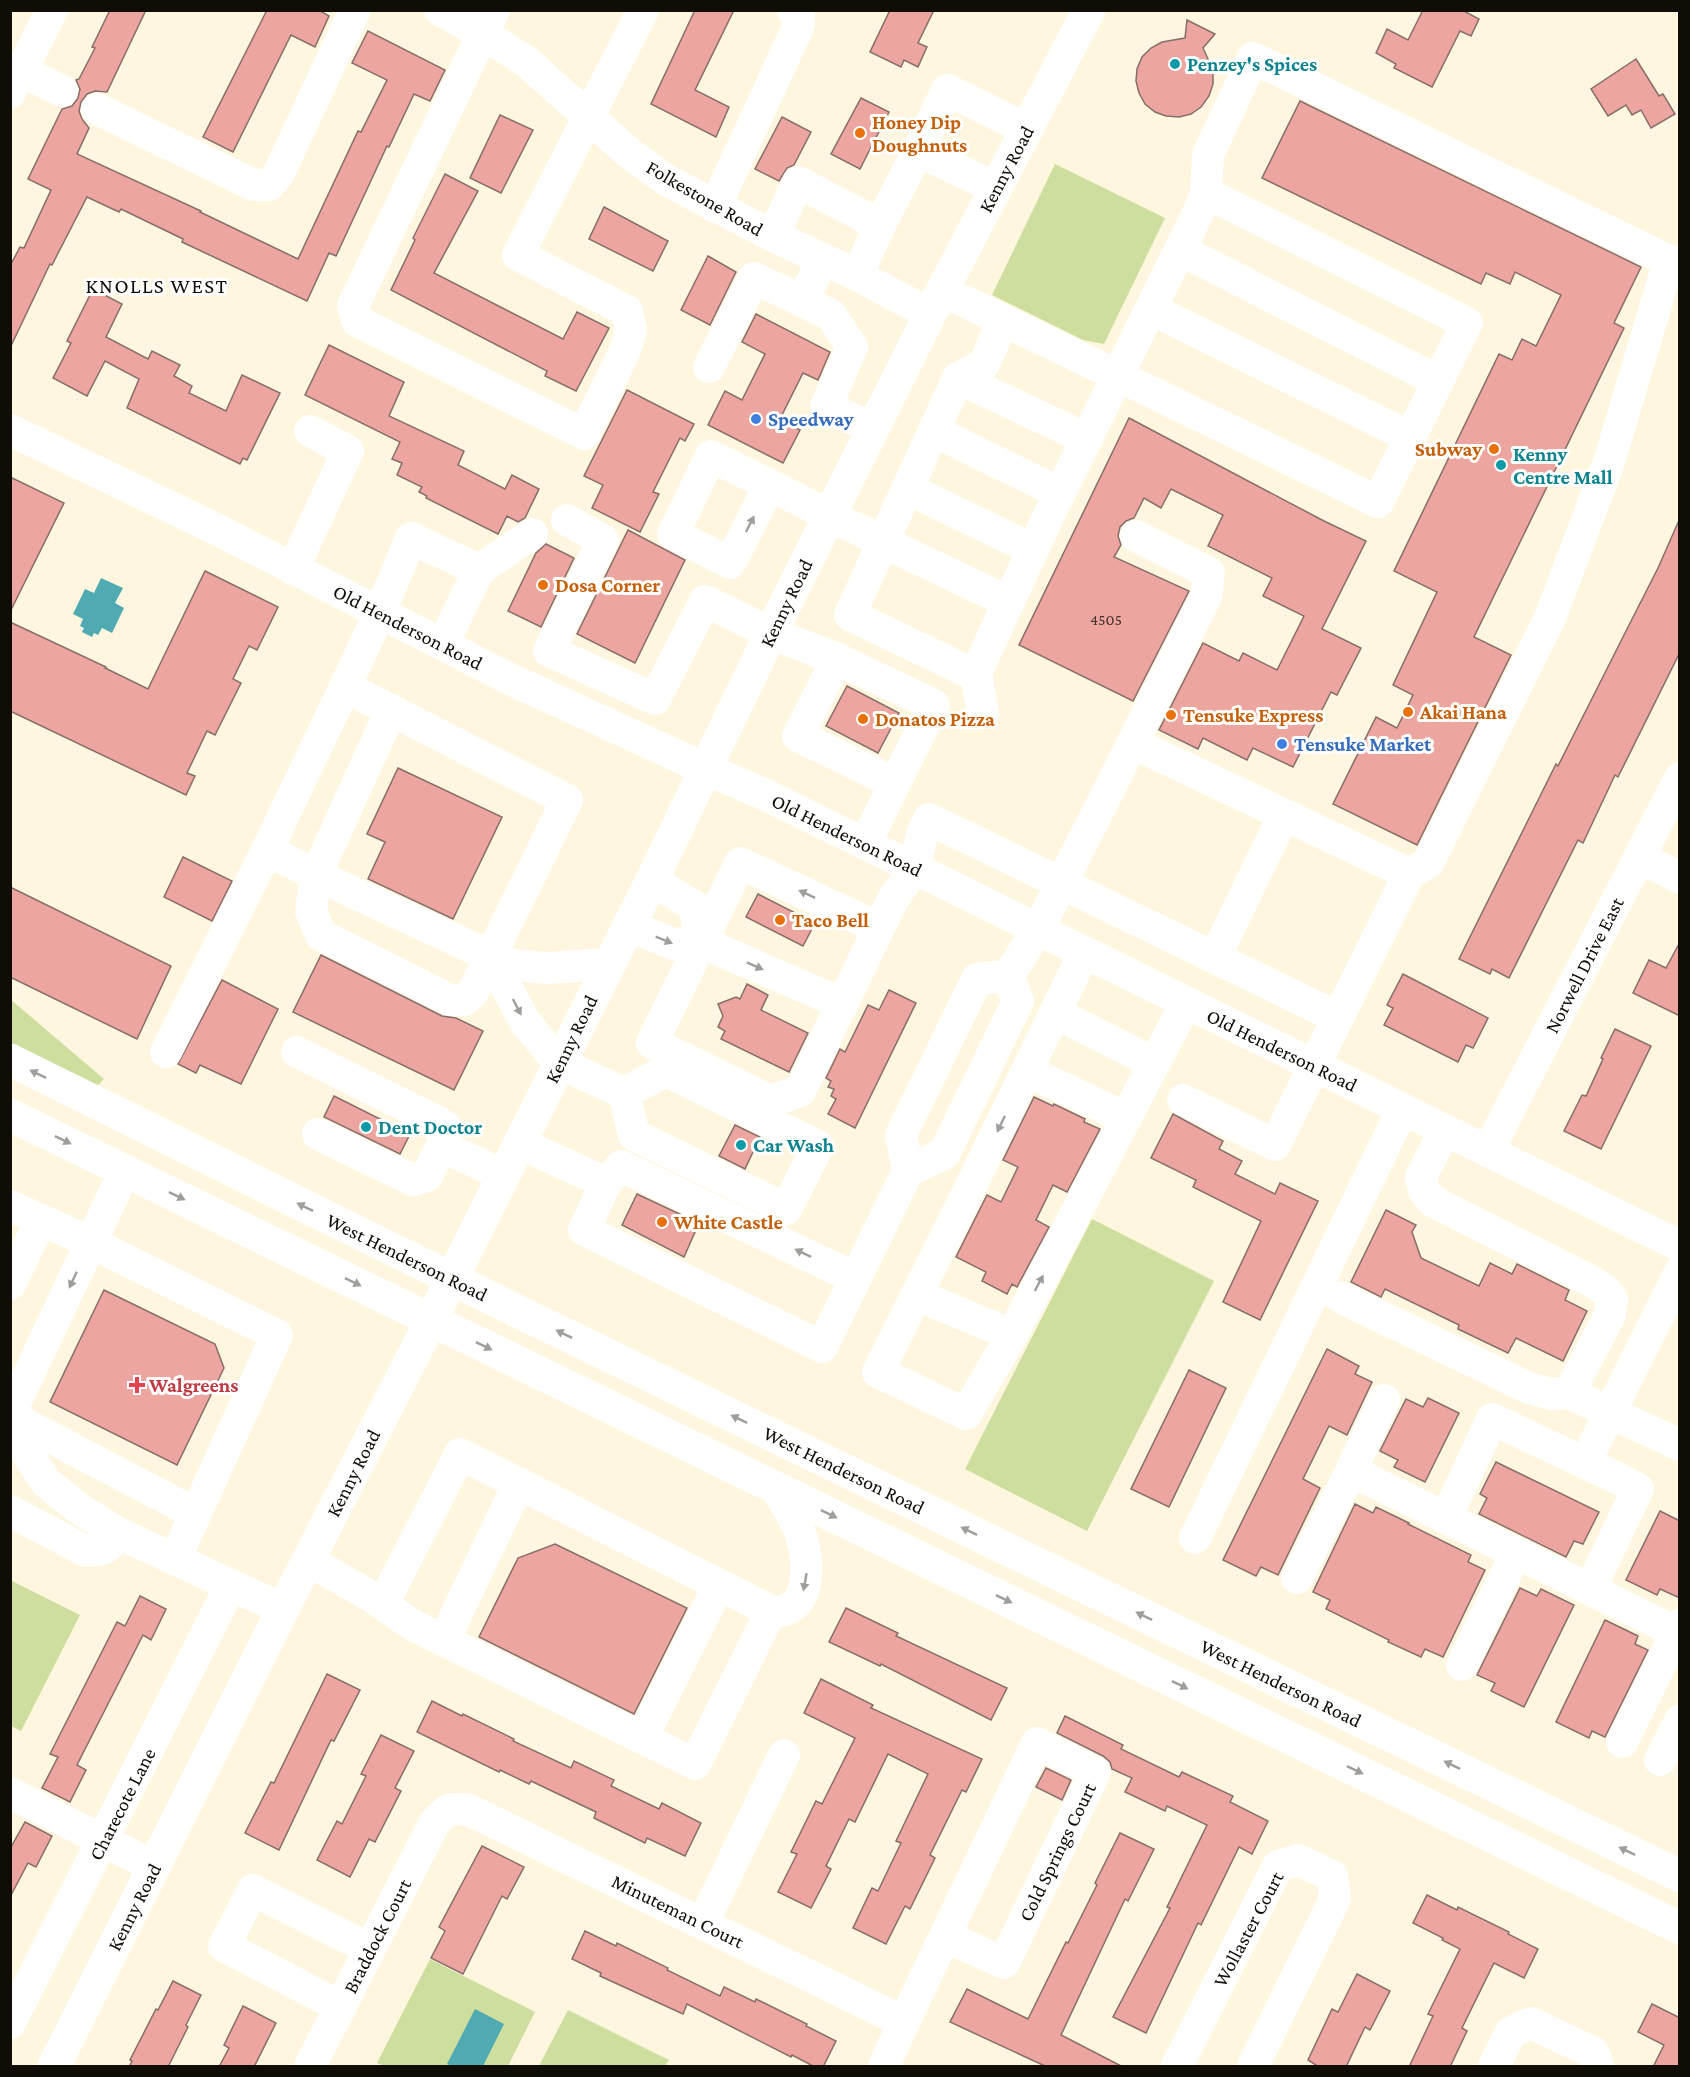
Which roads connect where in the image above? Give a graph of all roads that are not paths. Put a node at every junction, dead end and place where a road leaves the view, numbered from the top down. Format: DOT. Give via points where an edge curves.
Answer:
graph roads {
  1 [pos="52,10"];
  2 [pos="355,10"];
  3 [pos="440,10"];
  4 [pos="644,10"];
  5 [pos="793,10"];
  6 [pos="1089,10"];
  7 [pos="488,22"];
  8 [pos="16,82"];
  9 [pos="62,91"];
  10 [pos="97,109"];
  11 [pos="588,117"];
  12 [pos="1028,129"];
  13 [pos="918,151"];
  14 [pos="996,188"];
  15 [pos="1206,193"];
  16 [pos="715,207"];
  17 [pos="880,225"];
  18 [pos="772,236"];
  19 [pos="1180,250"];
  20 [pos="823,259"];
  21 [pos="857,275"];
  22 [pos="802,301"];
  23 [pos="936,302"];
  24 [pos="1151,309"];
  25 [pos="1004,321"];
  26 [pos="710,367"];
  27 [pos="1118,376"];
  28 [pos="958,378"];
  29 [pos="1438,381"];
  30 [pos="873,429"];
  31 [pos="10,430"];
  32 [pos="310,431"];
  33 [pos="934,431"];
  34 [pos="1410,437"];
  35 [pos="1087,439"];
  36 [pos="770,485"];
  37 [pos="907,488"];
  38 [pos="1060,493"];
  39 [pos="829,515"];
  40 [pos="567,520"];
  41 [pos="532,534"];
  42 [pos="1136,536"];
  43 [pos="883,542"];
  44 [pos="1033,550"];
  45 [pos="293,568"];
  46 [pos="479,570"];
  47 [pos="1009,602"];
  48 [pos="380,612"];
  49 [pos="771,633"];
  50 [pos="443,644"];
  51 [pos="549,651"];
  52 [pos="837,659"];
  53 [pos="492,669"];
  54 [pos="976,674"];
  55 [pos="345,687"];
  56 [pos="647,695"];
  57 [pos="391,710"];
  58 [pos="983,713"];
  59 [pos="625,732"];
  60 [pos="1133,743"];
  61 [pos="705,770"];
  62 [pos="1680,778"];
  63 [pos="894,783"];
  64 [pos="1284,815"];
  65 [pos="866,844"];
  66 [pos="267,850"];
  67 [pos="1639,857"];
  68 [pos="915,868"];
  69 [pos="1409,874"];
  70 [pos="316,875"];
  71 [pos="1680,878"];
  72 [pos="652,879"];
  73 [pos="1062,882"];
  74 [pos="628,925"];
  75 [pos="879,928"];
  76 [pos="1038,930"];
  77 [pos="702,942"];
  78 [pos="1084,952"];
  79 [pos="490,956"];
  80 [pos="1215,957"];
  81 [pos="608,964"];
  82 [pos="1008,976"];
  83 [pos="1186,1003"];
  84 [pos="843,1004"];
  85 [pos="1054,1012"];
  86 [pos="1338,1017"];
  87 [pos="166,1052"];
  88 [pos="297,1052"];
  89 [pos="10,1060"];
  90 [pos="559,1063"];
  91 [pos="1154,1063"];
  92 [pos="1314,1066"];
  93 [pos="1027,1071"];
  94 [pos="624,1093"];
  95 [pos="1183,1100"];
  96 [pos="1402,1110"];
  97 [pos="10,1115"];
  98 [pos="1126,1118"];
  99 [pos="1445,1130"];
  100 [pos="318,1134"];
  101 [pos="519,1143"];
  102 [pos="441,1146"];
  103 [pos="1488,1152"];
  104 [pos="125,1170"];
  105 [pos="908,1171"];
  106 [pos="503,1175"];
  107 [pos="606,1183"];
  108 [pos="10,1206"];
  109 [pos="41,1220"];
  110 [pos="90,1242"];
  111 [pos="1680,1246"];
  112 [pos="1680,1272"];
  113 [pos="855,1278"];
  114 [pos="451,1279"];
  115 [pos="10,1284"];
  116 [pos="917,1294"];
  117 [pos="1340,1297"];
  118 [pos="431,1320"];
  119 [pos="1012,1335"];
  120 [pos="1568,1393"];
  121 [pos="1384,1400"];
  122 [pos="1611,1411"];
  123 [pos="10,1416"];
  124 [pos="1680,1445"];
  125 [pos="1585,1463"];
  126 [pos="1351,1471"];
  127 [pos="519,1484"];
  128 [pos="776,1488"];
  129 [pos="10,1511"];
  130 [pos="196,1514"];
  131 [pos="1446,1518"];
  132 [pos="120,1534"];
  133 [pos="1195,1538"];
  134 [pos="1516,1552"];
  135 [pos="175,1559"];
  136 [pos="308,1560"];
  137 [pos="1297,1578"];
  138 [pos="719,1584"];
  139 [pos="231,1585"];
  140 [pos="1590,1589"];
  141 [pos="383,1604"];
  142 [pos="283,1609"];
  143 [pos="771,1611"];
  144 [pos="1678,1628"];
  145 [pos="444,1640"];
  146 [pos="1462,1665"];
  147 [pos="1680,1720"];
  148 [pos="642,1738"];
  149 [pos="1622,1742"];
  150 [pos="784,1755"];
  151 [pos="1660,1760"];
  152 [pos="10,1793"];
  153 [pos="448,1810"];
  154 [pos="104,1841"];
  155 [pos="155,1867"];
  156 [pos="1680,1876"];
  157 [pos="703,1923"];
  158 [pos="1680,1928"];
  159 [pos="945,1936"];
  160 [pos="370,1949"];
  161 [pos="341,2007"];
  162 [pos="904,2022"];
  163 [pos="10,2023"];
  164 [pos="54,2067"];
  165 [pos="310,2067"];
  166 [pos="884,2067"];
  167 [pos="1178,2067"];
  168 [pos="1253,2067"];
  169 [pos="1494,2067"];
  170 [pos="1599,2067"];
  1 -- 8 [label="street"];
  2 -- 10 [label="street" via="279,173 269,185 254,185"];
  3 -- 7 [label="street, Folkestone Road"];
  4 -- 11 [label="street"];
  5 -- 16 [label="street" via="799,16 799,25"];
  6 -- 12 [label="main road, Kenny Road"];
  7 -- 11 [label="street, Folkestone Road"];
  7 -- 11 [label="street" via="353,306 357,321 584,434 624,353 631,331 627,311 518,255"];
  8 -- 9 [label="street"];
  11 -- 16 [label="street, Folkestone Road" via="654,172"];
  12 -- 13 [label="street" via="947,90"];
  12 -- 14 [label="main road, Kenny Road"];
  13 -- 14 [label="street"];
  13 -- 17 [label="street"];
  14 -- 23 [label="main road, Kenny Road"];
  15 -- 19 [label="street"];
  15 -- 29 [label="street" via="1467,323"];
  15 -- 69 [label="street" via="1208,155 1253,58 1670,261 1609,462 1550,618 1428,863"];
  16 -- 18 [label="street, Folkestone Road"];
  17 -- 18 [label="street" via="798,182"];
  17 -- 21 [label="street"];
  18 -- 20 [label="street, Folkestone Road"];
  19 -- 24 [label="street"];
  19 -- 29 [label="street"];
  20 -- 21 [label="street, Folkestone Road"];
  20 -- 22 [label="street"];
  21 -- 23 [label="street, Folkestone Road"];
  22 -- 26 [label="street" via="754,278"];
  22 -- 30 [label="street" via="831,315 852,347 826,406"];
  23 -- 25 [label="street, Folkestone Road"];
  23 -- 30 [label="main road, Kenny Road"];
  24 -- 27 [label="street"];
  24 -- 34 [label="street"];
  25 -- 27 [label="street, Folkestone Road"];
  25 -- 28 [label="street" via="984,364"];
  27 -- 34 [label="street, Folkestone Road" via="1378,501"];
  27 -- 35 [label="street"];
  28 -- 33 [label="street"];
  28 -- 35 [label="street"];
  29 -- 34 [label="street"];
  30 -- 39 [label="main road, Kenny Road"];
  31 -- 45 [label="street, Old Henderson Road"];
  32 -- 45 [label="street" via="348,451"];
  33 -- 37 [label="street"];
  33 -- 38 [label="street"];
  35 -- 38 [label="street"];
  36 -- 36 [label="street, one-way" via="711,456 673,534 730,563"];
  36 -- 39 [label="street"];
  37 -- 43 [label="street"];
  37 -- 44 [label="street"];
  38 -- 44 [label="street"];
  39 -- 43 [label="street"];
  39 -- 49 [label="main road, Kenny Road"];
  40 -- 51 [label="street" via="603,540"];
  41 -- 46 [label="street"];
  42 -- 60 [label="street" via="1209,573 1206,597"];
  43 -- 47 [label="street"];
  43 -- 54 [label="street" via="850,615"];
  44 -- 47 [label="street"];
  45 -- 48 [label="street, Old Henderson Road"];
  46 -- 48 [label="street" via="411,538"];
  46 -- 50 [label="street"];
  47 -- 54 [label="street"];
  48 -- 50 [label="street, Old Henderson Road"];
  48 -- 55 [label="street"];
  49 -- 52 [label="street"];
  49 -- 56 [label="street" via="705,601 655,699"];
  49 -- 61 [label="main road, Kenny Road"];
  50 -- 53 [label="street, Old Henderson Road"];
  51 -- 53 [label="street"];
  51 -- 56 [label="street"];
  52 -- 63 [label="street" via="798,735"];
  52 -- 63 [label="street" via="934,705"];
  53 -- 59 [label="street, Old Henderson Road"];
  54 -- 58 [label="street"];
  55 -- 57 [label="street"];
  55 -- 66 [label="street"];
  56 -- 59 [label="street"];
  57 -- 70 [label="street"];
  57 -- 79 [label="street" via="567,800"];
  59 -- 61 [label="street, Old Henderson Road"];
  60 -- 64 [label="street"];
  60 -- 73 [label="street"];
  61 -- 65 [label="street, Old Henderson Road"];
  61 -- 72 [label="main road, Kenny Road"];
  62 -- 67 [label="street, Norwell Drive East"];
  63 -- 65 [label="street"];
  64 -- 69 [label="street"];
  64 -- 80 [label="street"];
  65 -- 68 [label="street, Old Henderson Road"];
  66 -- 70 [label="street"];
  66 -- 87 [label="street"];
  67 -- 71 [label="street"];
  67 -- 103 [label="street, Norwell Drive East"];
  68 -- 73 [label="street" via="929,819"];
  68 -- 75 [label="street"];
  68 -- 76 [label="street, Old Henderson Road"];
  69 -- 86 [label="street"];
  70 -- 79 [label="street"];
  70 -- 79 [label="street" via="311,911 321,935 450,1000 464,1000 473,992"];
  72 -- 74 [label="main road, Kenny Road"];
  72 -- 77 [label="street" via="694,906"];
  73 -- 76 [label="street"];
  73 -- 80 [label="street"];
  74 -- 77 [label="street, one-way" via="673,944"];
  74 -- 81 [label="main road, Kenny Road"];
  75 -- 77 [label="street, one-way" via="740,863"];
  75 -- 84 [label="street"];
  76 -- 78 [label="street, Old Henderson Road"];
  76 -- 82 [label="street"];
  77 -- 84 [label="street, one-way"];
  77 -- 84 [label="street" via="652,1042 771,1101 800,1091"];
  78 -- 83 [label="street, Old Henderson Road"];
  78 -- 85 [label="street"];
  79 -- 81 [label="street" via="511,965 547,968"];
  79 -- 90 [label="street, one-way" via="525,1022"];
  80 -- 86 [label="street"];
  81 -- 90 [label="main road, Kenny Road"];
  82 -- 105 [label="street" via="1018,1001 944,1154"];
  82 -- 105 [label="street" via="977,979 901,1135"];
  83 -- 91 [label="street"];
  83 -- 92 [label="street, Old Henderson Road"];
  85 -- 91 [label="street"];
  85 -- 93 [label="street"];
  86 -- 92 [label="street"];
  88 -- 102 [label="street" via="446,1126"];
  114 -- 89 [label="main road, West Henderson Road, one-way"];
  90 -- 94 [label="street"];
  90 -- 101 [label="main road, Kenny Road"];
  91 -- 98 [label="street"];
  92 -- 95 [label="street" via="1275,1145"];
  92 -- 96 [label="street, Old Henderson Road"];
  93 -- 98 [label="street"];
  93 -- 116 [label="street, one-way"];
  94 -- 94 [label="street" via="634,1135 786,1209 818,1146 666,1071"];
  96 -- 99 [label="street, Old Henderson Road"];
  96 -- 133 [label="street"];
  97 -- 104 [label="main road, one-way"];
  119 -- 98 [label="street, one-way"];
  99 -- 103 [label="street, Old Henderson Road"];
  99 -- 120 [label="street" via="1421,1178 1424,1191 1434,1202 1593,1282 1612,1299 1610,1315"];
  100 -- 102 [label="street" via="413,1180 427,1176"];
  101 -- 106 [label="main road, Kenny Road"];
  101 -- 107 [label="street"];
  102 -- 106 [label="street"];
  103 -- 111 [label="street, Old Henderson Road"];
  104 -- 110 [label="street"];
  104 -- 118 [label="main road, one-way"];
  105 -- 113 [label="street"];
  106 -- 114 [label="main road, Kenny Road"];
  113 -- 107 [label="street, one-way" via="621,1166"];
  107 -- 113 [label="street" via="584,1230 822,1347"];
  108 -- 109 [label="street"];
  109 -- 110 [label="street"];
  109 -- 115 [label="street"];
  110 -- 123 [label="street, one-way"];
  110 -- 130 [label="street" via="277,1335"];
  112 -- 122 [label="street"];
  114 -- 118 [label="main road, Kenny Road"];
  156 -- 114 [label="main road, West Henderson Road, one-way"];
  116 -- 119 [label="street"];
  116 -- 119 [label="street" via="878,1372 966,1414"];
  117 -- 120 [label="street" via="1529,1388 1552,1394"];
  118 -- 128 [label="main road, one-way"];
  118 -- 136 [label="main road, Kenny Road"];
  120 -- 122 [label="street"];
  121 -- 126 [label="street"];
  122 -- 124 [label="street"];
  122 -- 125 [label="street"];
  123 -- 130 [label="street"];
  123 -- 132 [label="street" via="26,1452 46,1482"];
  125 -- 131 [label="street" via="1492,1419"];
  125 -- 140 [label="street" via="1638,1489"];
  126 -- 131 [label="street"];
  126 -- 137 [label="street"];
  127 -- 138 [label="street"];
  127 -- 141 [label="street" via="460,1454"];
  127 -- 145 [label="street"];
  128 -- 143 [label="street, one-way" via="802,1538 807,1578 805,1589 789,1610"];
  128 -- 158 [label="main road, one-way"];
  129 -- 132 [label="street" via="84,1550 98,1551 111,1546"];
  130 -- 135 [label="street"];
  131 -- 134 [label="street"];
  132 -- 135 [label="street"];
  134 -- 140 [label="street"];
  134 -- 146 [label="street"];
  135 -- 139 [label="street"];
  136 -- 141 [label="street"];
  136 -- 142 [label="main road, Kenny Road"];
  138 -- 143 [label="street"];
  138 -- 148 [label="street"];
  139 -- 142 [label="street"];
  139 -- 154 [label="street, Charecote Lane"];
  140 -- 144 [label="street"];
  141 -- 145 [label="street"];
  142 -- 155 [label="main road, Kenny Road"];
  143 -- 148 [label="street" via="695,1764"];
  144 -- 149 [label="street"];
  145 -- 148 [label="street"];
  147 -- 151 [label="street"];
  150 -- 157 [label="street"];
  152 -- 154 [label="street"];
  153 -- 157 [label="street, Minuteman Court" via="467,1809"];
  153 -- 160 [label="street, Braddock Court" via="435,1822"];
  154 -- 155 [label="street"];
  154 -- 163 [label="street, Charecote Lane"];
  155 -- 164 [label="main road, Kenny Road"];
  157 -- 162 [label="street, Minuteman Court"];
  159 -- 159 [label="street, Cold Springs Court" via="1004,1963 1095,1772 1037,1743"];
  159 -- 162 [label="street, Cold Springs Court"];
  160 -- 161 [label="street, Braddock Court"];
  160 -- 161 [label="street" via="253,1890 224,1946"];
  161 -- 165 [label="street, Braddock Court"];
  162 -- 166 [label="street, Cold Springs Court"];
  167 -- 168 [label="street, Wollaster Court" via="1278,1866 1298,1860 1332,1876 1335,1899"];
  169 -- 170 [label="street" via="1511,2032 1531,2023 1594,2053"];
}
